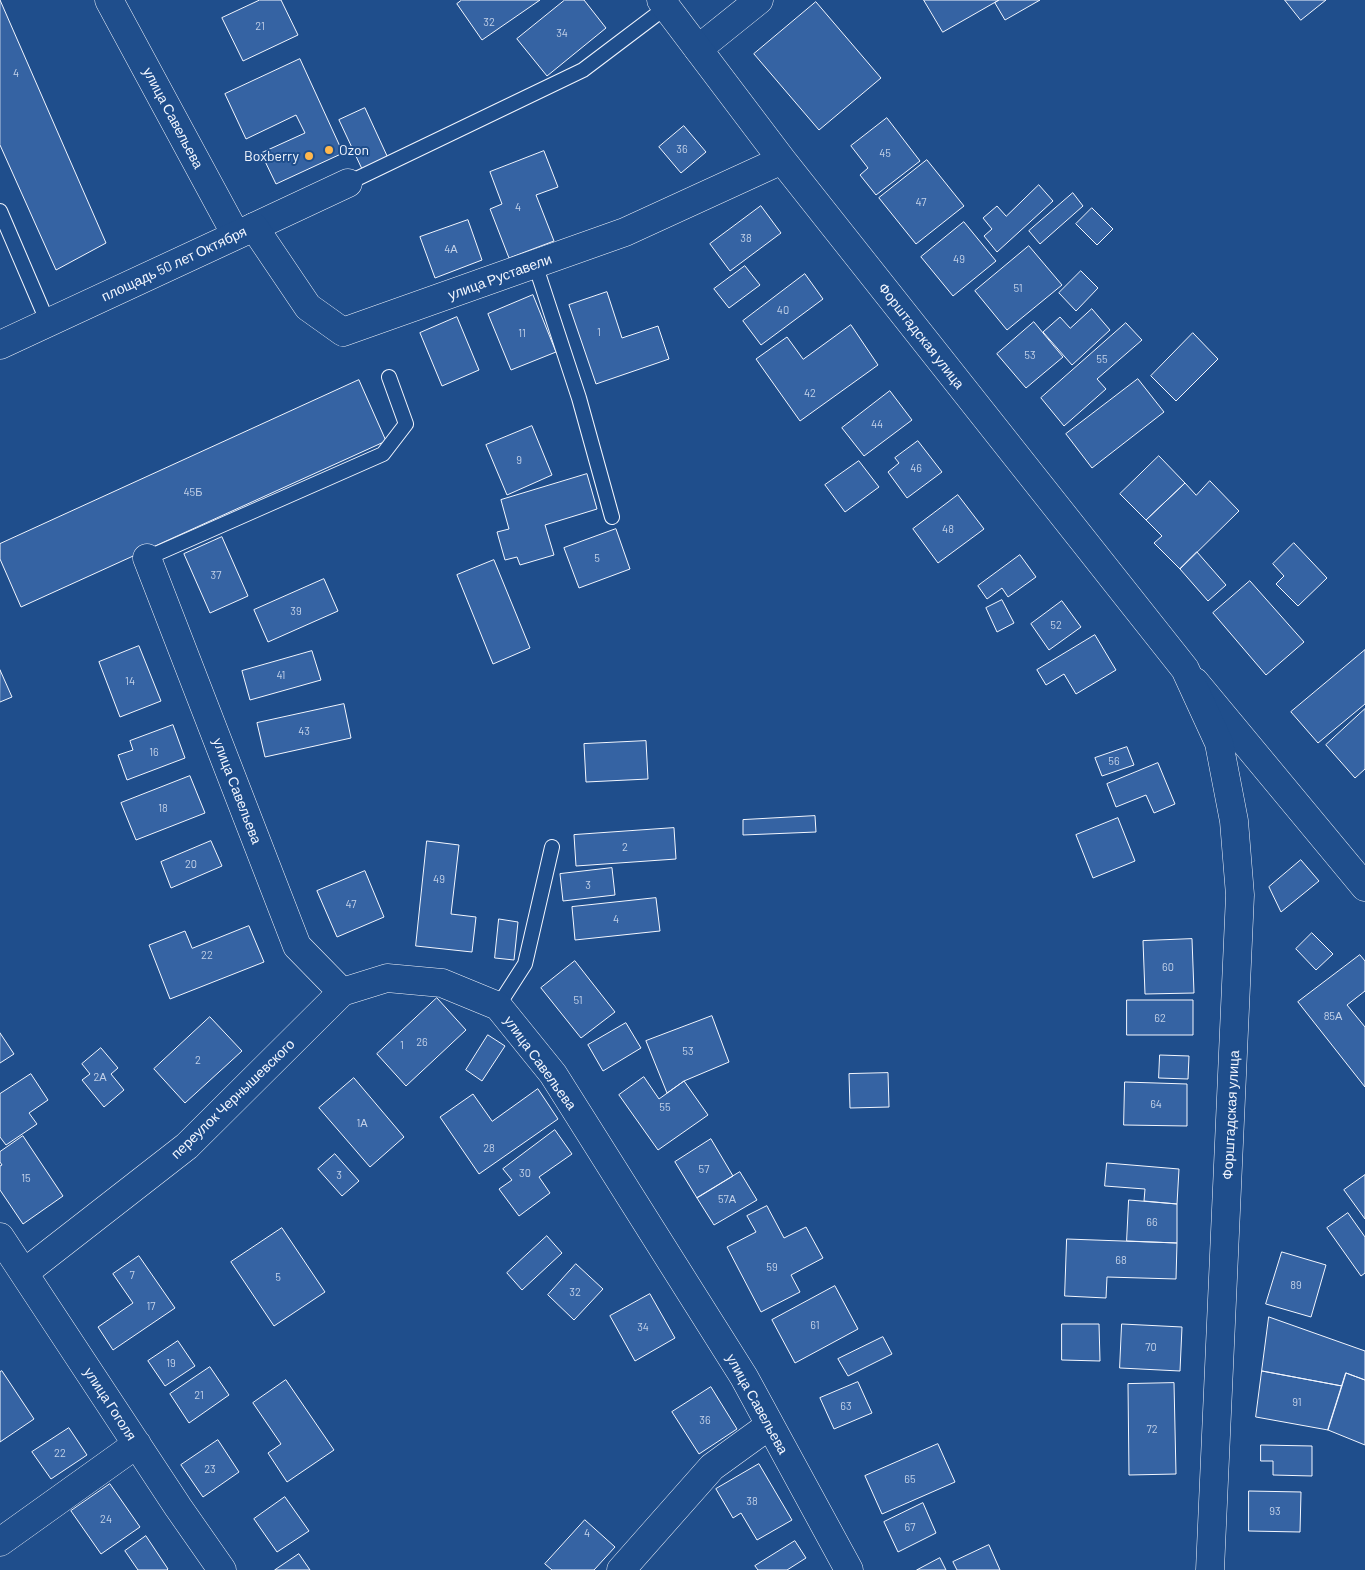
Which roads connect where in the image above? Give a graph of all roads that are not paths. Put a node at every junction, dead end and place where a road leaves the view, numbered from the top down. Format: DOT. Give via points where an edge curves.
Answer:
graph roads {
  1 [pos="109,0"];
  2 [pos="759,0"];
  3 [pos="667,2"];
  4 [pos="698,49"];
  5 [pos="782,160"];
  6 [pos="348,183"];
  7 [pos="0,211"];
  8 [pos="245,231"];
  9 [pos="535,264"];
  10 [pos="48,323"];
  11 [pos="0,345"];
  12 [pos="389,378"];
  13 [pos="612,517"];
  14 [pos="148,558"];
  15 [pos="1185,669"];
  16 [pos="552,847"];
  17 [pos="1365,886"];
  18 [pos="342,992"];
  19 [pos="498,1006"];
  20 [pos="0,1237"];
  21 [pos="24,1273"];
  22 [pos="770,1425"];
  23 [pos="136,1444"];
  24 [pos="0,1542"];
  25 [pos="222,1570"];
  26 [pos="621,1570"];
  27 [pos="848,1570"];
  28 [pos="1210,1570"];
  1 -- 8 [label="street, улица Савельева"];
  2 -- 4 [label="street"];
  3 -- 4 [label="street, Форштадская улица"];
  3 -- 6 [label="lane" via="583,70"];
  4 -- 5 [label="street, Форштадская улица"];
  5 -- 9 [label="street, улица Руставели" via="624,232"];
  5 -- 15 [label="street, Форштадская улица"];
  6 -- 8 [label="street, площадь 50 лет Октября"];
  7 -- 10 [label="lane"];
  8 -- 9 [label="street, улица Руставели" via="308,307 343,332"];
  8 -- 10 [label="street, площадь 50 лет Октября"];
  9 -- 13 [label="lane" via="579,398"];
  10 -- 11 [label="street, площадь 50 лет Октября"];
  12 -- 14 [label="lane" via="406,424 383,454"];
  14 -- 18 [label="street, улица Савельева" via="297,946"];
  15 -- 17 [label="street, Форштадская улица"];
  15 -- 28 [label="street, Форштадская улица" via="1219,743 1234,820 1240,896"];
  16 -- 19 [label="lane" via="525,964"];
  18 -- 19 [label="street, улица Савельева" via="387,978 442,983"];
  18 -- 21 [label="street, переулок Чернышевского" via="188,1146"];
  19 -- 22 [label="street, улица Савельева" via="553,1074 744,1377"];
  20 -- 21 [label="street, улица Гоголя"];
  21 -- 23 [label="street, улица Гоголя"];
  22 -- 26 [label="street" via="712,1467"];
  22 -- 27 [label="street, улица Савельева"];
  23 -- 24 [label="street"];
  23 -- 25 [label="street, улица Гоголя"];
}
